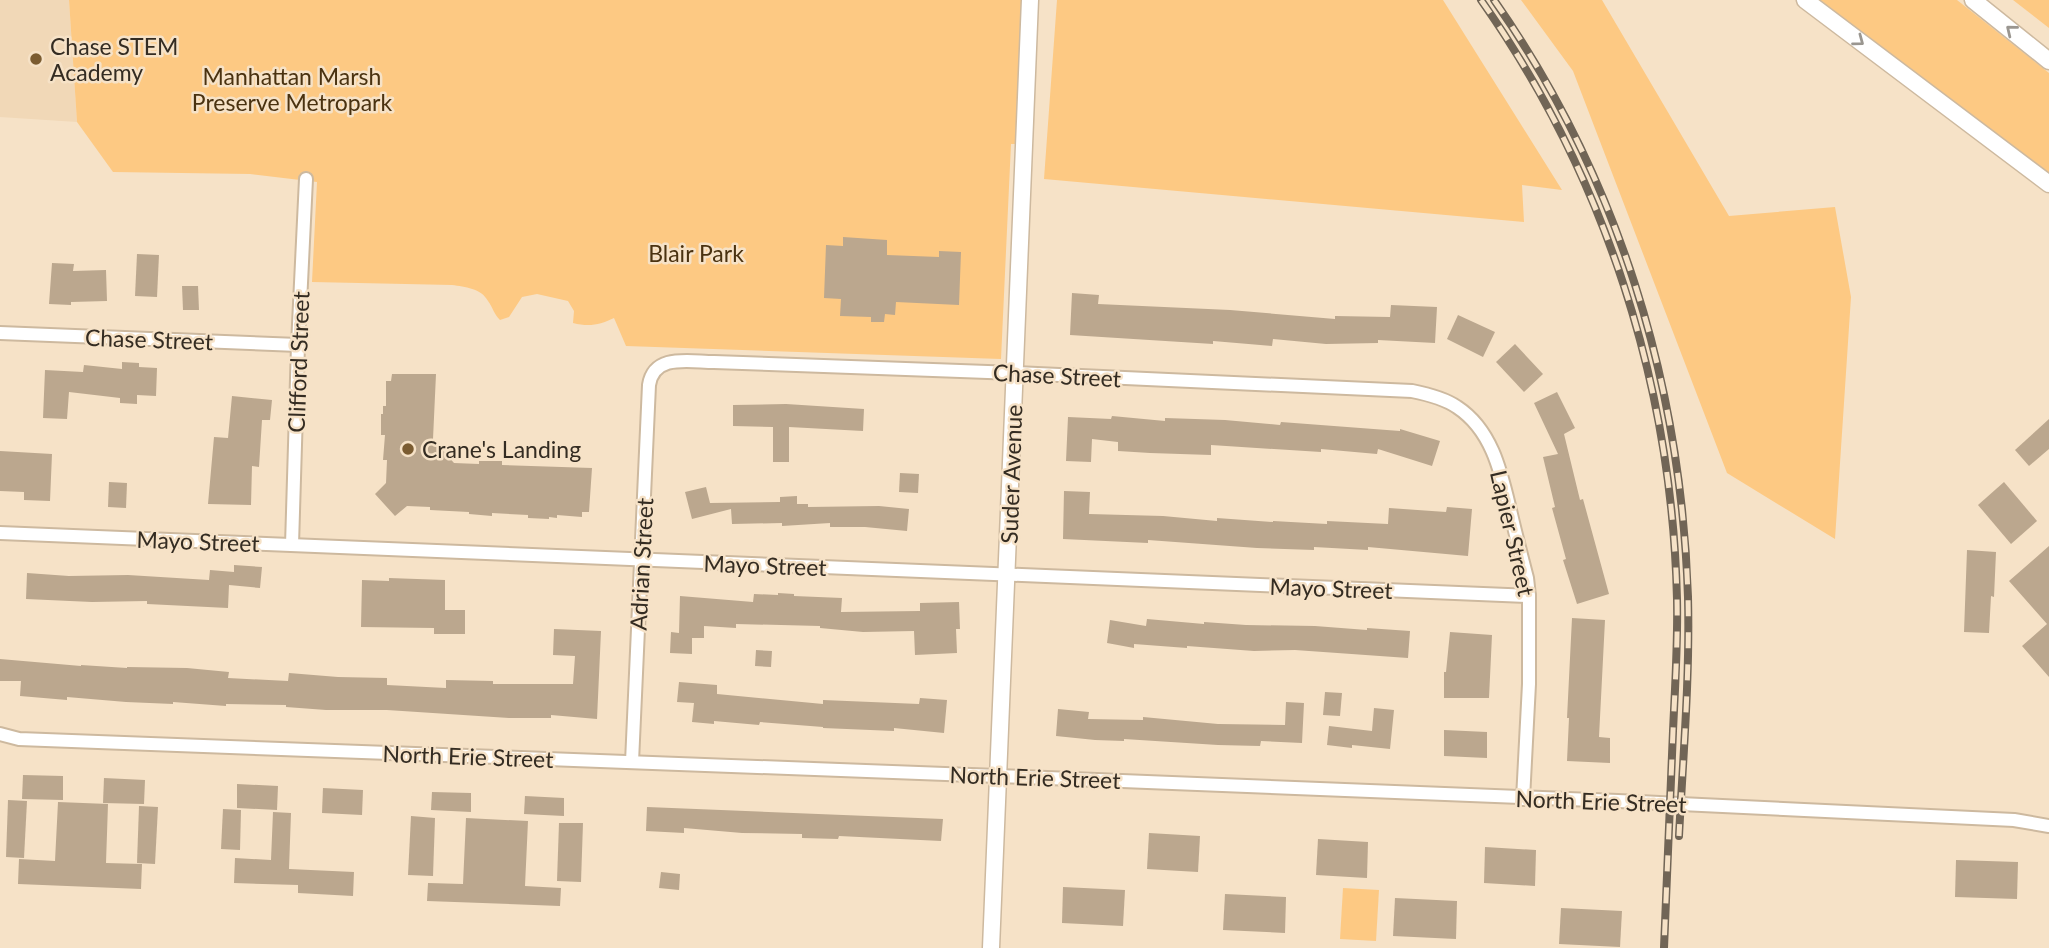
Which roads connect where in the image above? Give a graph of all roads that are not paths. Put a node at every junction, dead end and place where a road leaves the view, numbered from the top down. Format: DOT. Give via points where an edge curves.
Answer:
graph roads {
  1 [pos="1030,0"];
  2 [pos="1805,0"];
  3 [pos="1973,0"];
  4 [pos="2049,61"];
  5 [pos="306,179"];
  6 [pos="2049,184"];
  7 [pos="0,333"];
  8 [pos="298,345"];
  9 [pos="657,368"];
  10 [pos="1015,373"];
  11 [pos="1457,407"];
  12 [pos="0,533"];
  13 [pos="292,545"];
  14 [pos="641,560"];
  15 [pos="1006,575"];
  16 [pos="1529,596"];
  17 [pos="0,736"];
  18 [pos="632,762"];
  19 [pos="998,776"];
  20 [pos="1523,799"];
  21 [pos="2049,826"];
  22 [pos="991,948"];
  1 -- 10 [label="street, Suder Avenue"];
  2 -- 6 [label="street, one-way"];
  4 -- 3 [label="street, one-way"];
  5 -- 8 [label="street, Clifford Street"];
  7 -- 8 [label="street, Chase Street"];
  8 -- 13 [label="street, Clifford Street"];
  9 -- 10 [label="street, Chase Street" via="680,361"];
  9 -- 14 [label="street, Adrian Street" via="649,385"];
  10 -- 11 [label="street, Chase Street" via="1412,391"];
  10 -- 15 [label="street, Suder Avenue"];
  11 -- 16 [label="street, Lapier Street" via="1484,435 1500,468"];
  12 -- 13 [label="street, Mayo Street"];
  13 -- 14 [label="street, Mayo Street"];
  14 -- 15 [label="street, Mayo Street"];
  14 -- 18 [label="street, Adrian Street"];
  15 -- 16 [label="street, Mayo Street"];
  15 -- 19 [label="street, Suder Avenue"];
  16 -- 20 [label="street, Lapier Street"];
  17 -- 18 [label="street, North Erie Street"];
  18 -- 19 [label="street, North Erie Street"];
  19 -- 20 [label="street, North Erie Street"];
  19 -- 22 [label="street, Suder Avenue"];
  20 -- 21 [label="street, North Erie Street" via="2014,820"];
}
